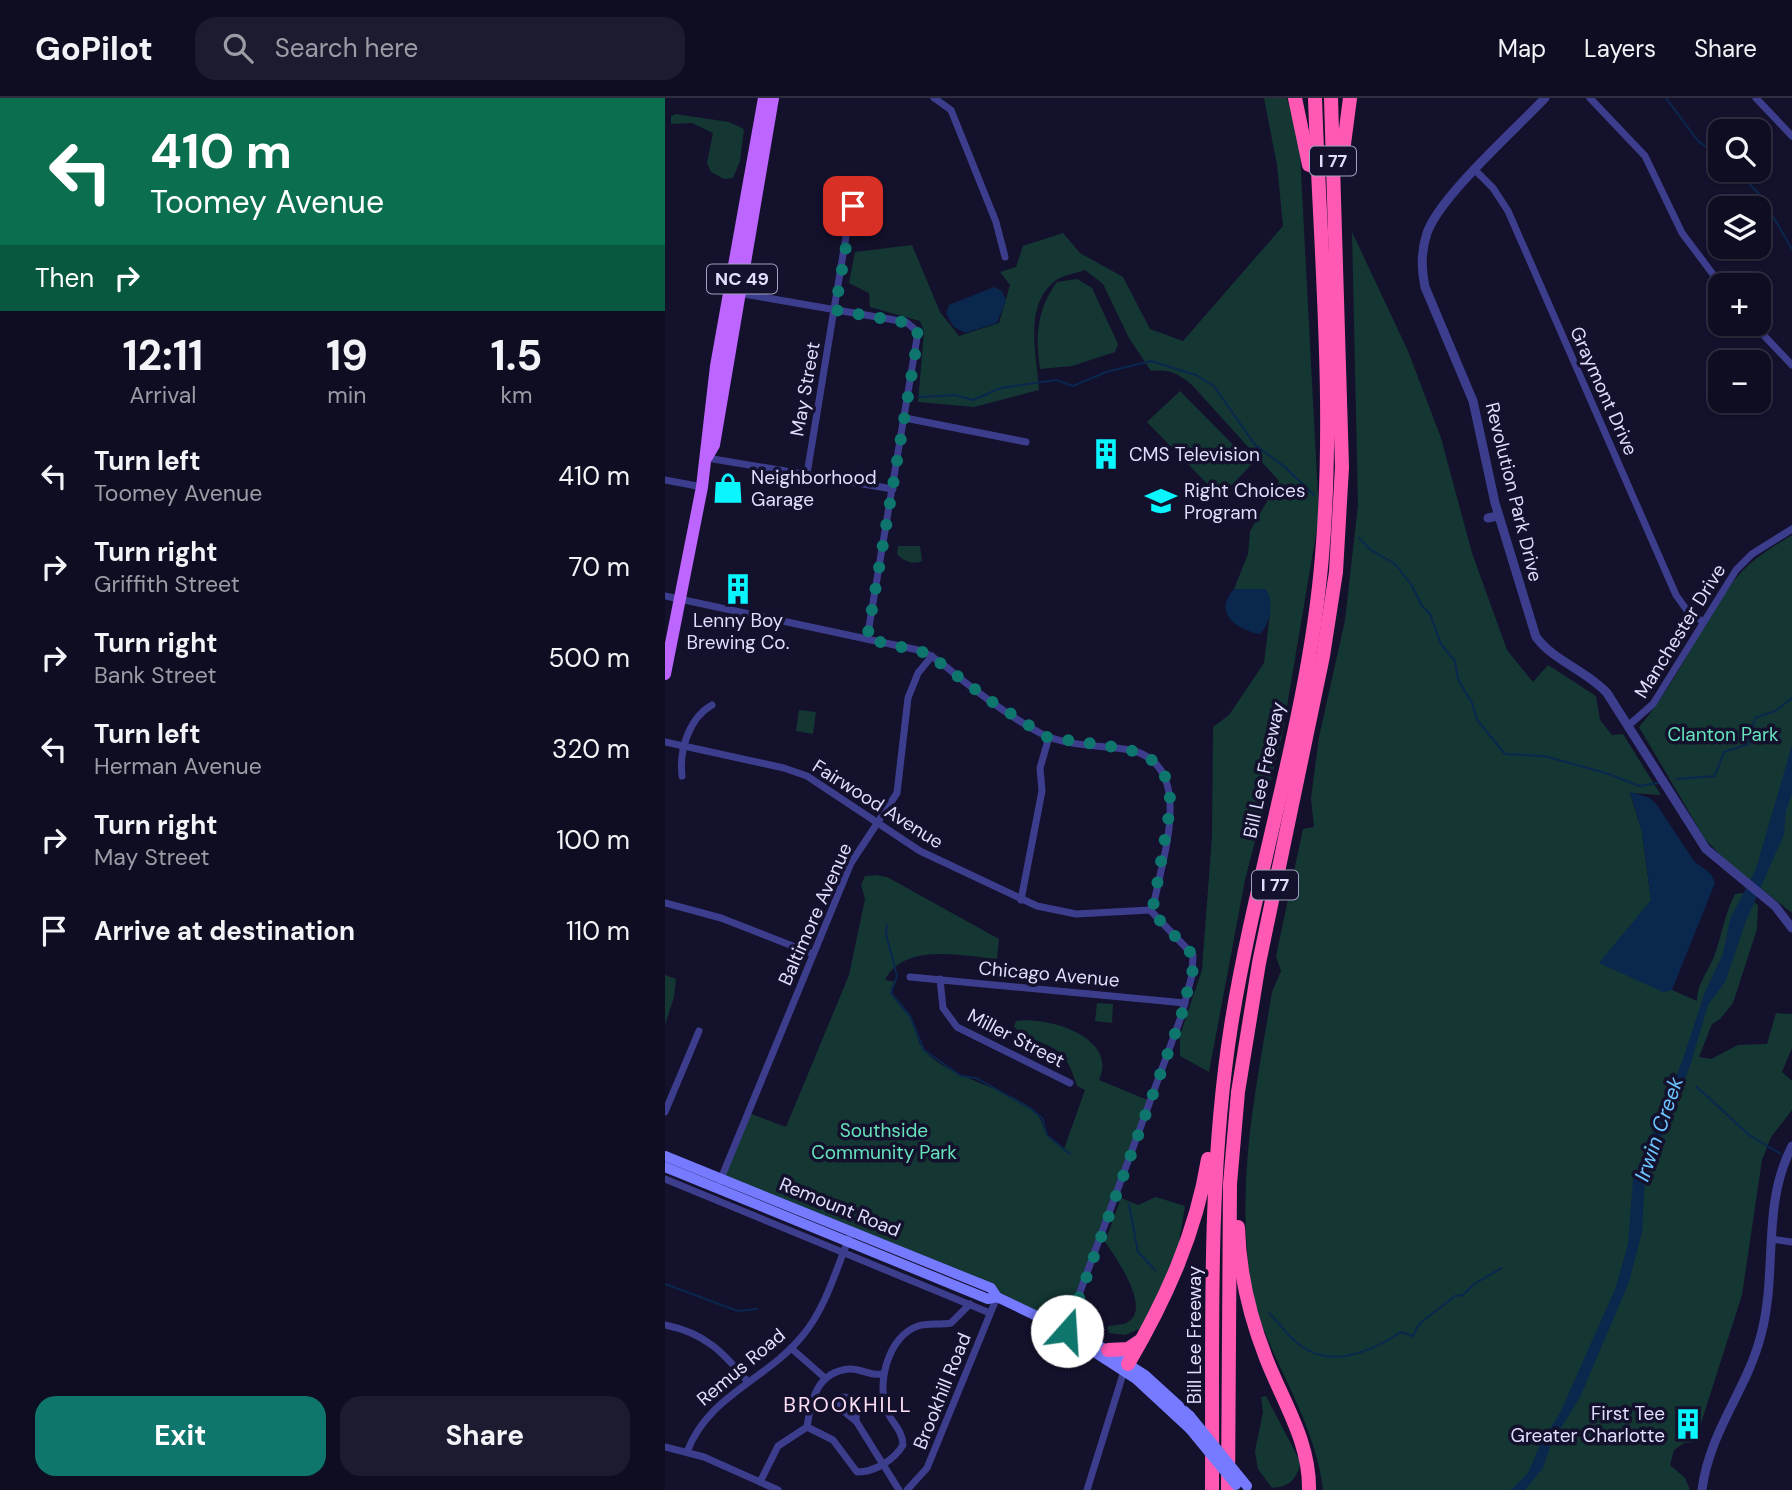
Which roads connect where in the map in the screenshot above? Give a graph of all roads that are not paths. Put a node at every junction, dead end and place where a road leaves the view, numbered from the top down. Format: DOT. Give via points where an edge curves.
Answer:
graph roads {
  1 [pos="764,98"];
  2 [pos="773,98"];
  3 [pos="934,98"];
  4 [pos="1295,98"];
  5 [pos="1315,98"];
  6 [pos="1331,98"];
  7 [pos="1350,98"];
  8 [pos="1545,98"];
  9 [pos="1590,98"];
  10 [pos="1756,98"];
  11 [pos="1792,136"];
  12 [pos="1476,171"];
  13 [pos="863,189"];
  14 [pos="853,206"];
  15 [pos="871,215"];
  16 [pos="1335,224"];
  17 [pos="1005,257"];
  18 [pos="1321,261"];
  19 [pos="1712,273"];
  20 [pos="735,292"];
  21 [pos="835,310"];
  22 [pos="1764,336"];
  23 [pos="1792,365"];
  24 [pos="905,418"];
  25 [pos="1026,442"];
  26 [pos="707,458"];
  27 [pos="807,474"];
  28 [pos="665,480"];
  29 [pos="702,487"];
  30 [pos="893,489"];
  31 [pos="1498,516"];
  32 [pos="1488,519"];
  33 [pos="1792,528"];
  34 [pos="665,596"];
  35 [pos="681,600"];
  36 [pos="1703,622"];
  37 [pos="867,639"];
  38 [pos="932,656"];
  39 [pos="665,674"];
  40 [pos="713,715"];
  41 [pos="1629,725"];
  42 [pos="1049,737"];
  43 [pos="665,742"];
  44 [pos="686,746"];
  45 [pos="682,776"];
  46 [pos="877,823"];
  47 [pos="1021,900"];
  48 [pos="665,903"];
  49 [pos="1150,910"];
  50 [pos="1792,928"];
  51 [pos="813,954"];
  52 [pos="910,977"];
  53 [pos="940,979"];
  54 [pos="1185,1003"];
  55 [pos="699,1031"];
  56 [pos="1070,1083"];
  57 [pos="1230,1093"];
  58 [pos="665,1112"];
  59 [pos="1792,1146"];
  60 [pos="665,1156"];
  61 [pos="665,1167"];
  62 [pos="665,1179"];
  63 [pos="720,1183"];
  64 [pos="1771,1239"];
  65 [pos="848,1242"];
  66 [pos="1792,1242"];
  67 [pos="997,1297"];
  68 [pos="970,1304"];
  69 [pos="991,1313"];
  70 [pos="665,1325"];
  71 [pos="1066,1330"];
  72 [pos="1141,1340"];
  73 [pos="790,1349"];
  74 [pos="1108,1350"];
  75 [pos="1126,1367"];
  76 [pos="882,1374"];
  77 [pos="825,1378"];
  78 [pos="748,1382"];
  79 [pos="856,1421"];
  80 [pos="807,1427"];
  81 [pos="665,1447"];
  82 [pos="687,1452"];
  83 [pos="883,1464"];
  84 [pos="760,1482"];
  85 [pos="1246,1489"];
  86 [pos="778,1490"];
  87 [pos="899,1490"];
  88 [pos="907,1490"];
  89 [pos="1087,1490"];
  90 [pos="1212,1490"];
  91 [pos="1228,1490"];
  92 [pos="1309,1490"];
  93 [pos="1702,1490"];
  1 -- 20 [label="main road, NC 49"];
  2 -- 20 [label="main road, NC 49"];
  3 -- 17 [label="street" via="951,110 999,230"];
  4 -- 18 [label="highway" via="1307,148"];
  5 -- 18 [label="highway, Bill Lee Freeway / I 77"];
  6 -- 16 [label="highway, Bill Lee Freeway / I 77"];
  7 -- 16 [label="highway"];
  8 -- 12 [label="street, Revolution Park Drive"];
  9 -- 19 [label="street" via="1645,156 1682,233"];
  10 -- 11 [label="street"];
  12 -- 31 [label="street, Revolution Park Drive" via="1433,220 1424,244 1422,269 1429,299 1473,401"];
  12 -- 36 [label="street, Graymont Drive" via="1508,211 1676,595"];
  13 -- 14 [label="street, May Street"];
  14 -- 15 [label="street"];
  14 -- 21 [label="street, May Street"];
  16 -- 57 [label="highway, Bill Lee Freeway / I 77" via="1342,467 1335,572 1323,656"];
  18 -- 57 [label="highway, Bill Lee Freeway / I 77" via="1327,459 1319,591 1239,978"];
  20 -- 21 [label="street"];
  20 -- 26 [label="main road, NC 49" via="712,392"];
  21 -- 24 [label="street" via="914,325 918,337"];
  21 -- 27 [label="street, May Street"];
  22 -- 23 [label="street"];
  24 -- 25 [label="street"];
  24 -- 30 [label="street"];
  26 -- 27 [label="street"];
  26 -- 29 [label="main road, NC 49"];
  27 -- 30 [label="street"];
  28 -- 29 [label="street"];
  29 -- 35 [label="main road, NC 49"];
  30 -- 37 [label="street"];
  31 -- 32 [label="street"];
  31 -- 41 [label="street, Revolution Park Drive" via="1536,636 1551,653 1602,688"];
  33 -- 36 [label="street, Manchester Drive" via="1741,564"];
  34 -- 35 [label="street"];
  35 -- 37 [label="street"];
  35 -- 39 [label="main road, NC 49"];
  36 -- 41 [label="street, Manchester Drive" via="1653,704"];
  37 -- 38 [label="street"];
  38 -- 42 [label="street"];
  38 -- 46 [label="street, Baltimore Avenue" via="913,682 900,784"];
  40 -- 44 [label="street" via="709,707 694,719"];
  41 -- 50 [label="street, Revolution Park Drive" via="1706,849 1782,912"];
  42 -- 47 [label="street" via="1040,768 1042,791"];
  42 -- 49 [label="street" via="1137,752 1154,761 1164,774 1171,808"];
  43 -- 44 [label="street, Fairwood Avenue"];
  44 -- 45 [label="street"];
  44 -- 46 [label="street, Fairwood Avenue" via="790,770 815,781"];
  46 -- 47 [label="street, Fairwood Avenue" via="920,851"];
  46 -- 51 [label="street, Baltimore Avenue" via="851,863"];
  47 -- 49 [label="street, Fairwood Avenue" via="1076,914"];
  48 -- 51 [label="street" via="721,918"];
  49 -- 54 [label="street" via="1195,959"];
  51 -- 63 [label="street, Baltimore Avenue"];
  52 -- 53 [label="street, Chicago Avenue"];
  53 -- 54 [label="street, Chicago Avenue"];
  53 -- 56 [label="street, Miller Street" via="940,1001 957,1027"];
  54 -- 71 [label="street"];
  55 -- 58 [label="street"];
  57 -- 72 [label="highway" via="1189,1238"];
  57 -- 90 [label="highway, Bill Lee Freeway / I 77" via="1214,1189"];
  57 -- 91 [label="highway, Bill Lee Freeway / I 77"];
  57 -- 92 [label="highway" via="1244,1285 1265,1355 1304,1447"];
  59 -- 64 [label="street" via="1775,1195"];
  60 -- 63 [label="main road, Remount Road"];
  61 -- 63 [label="main road, Remount Road"];
  62 -- 65 [label="street"];
  63 -- 65 [label="main road, Remount Road"];
  64 -- 66 [label="street"];
  64 -- 93 [label="street" via="1761,1336 1711,1447"];
  65 -- 67 [label="main road, Remount Road" via="991,1289"];
  65 -- 68 [label="street"];
  65 -- 73 [label="street, Remus Road" via="818,1312"];
  67 -- 69 [label="street, Brookhill Road"];
  67 -- 71 [label="main road, Remount Road"];
  68 -- 69 [label="street"];
  68 -- 76 [label="street" via="951,1323 924,1325 905,1333"];
  69 -- 88 [label="street, Brookhill Road" via="927,1468"];
  70 -- 78 [label="street" via="711,1341"];
  71 -- 74 [label="main road, Remount Road"];
  71 -- 75 [label="main road, Remount Road"];
  72 -- 74 [label="highway" via="1128,1349"];
  72 -- 75 [label="highway"];
  73 -- 77 [label="street"];
  73 -- 78 [label="street, Remus Road"];
  74 -- 75 [label="main road, Remount Road"];
  75 -- 85 [label="main road, Remount Road, bridge"];
  75 -- 85 [label="main road, Remount Road, bridge" via="1190,1416"];
  75 -- 89 [label="street"];
  76 -- 77 [label="street" via="850,1369"];
  76 -- 83 [label="street" via="887,1412 904,1442"];
  77 -- 80 [label="street" via="815,1390"];
  78 -- 82 [label="street, Remus Road" via="702,1420"];
  79 -- 83 [label="street"];
  80 -- 83 [label="street" via="833,1440 857,1472"];
  80 -- 84 [label="street" via="778,1446"];
  81 -- 82 [label="street"];
  82 -- 84 [label="street"];
  83 -- 87 [label="street"];
  84 -- 86 [label="street"];
}
